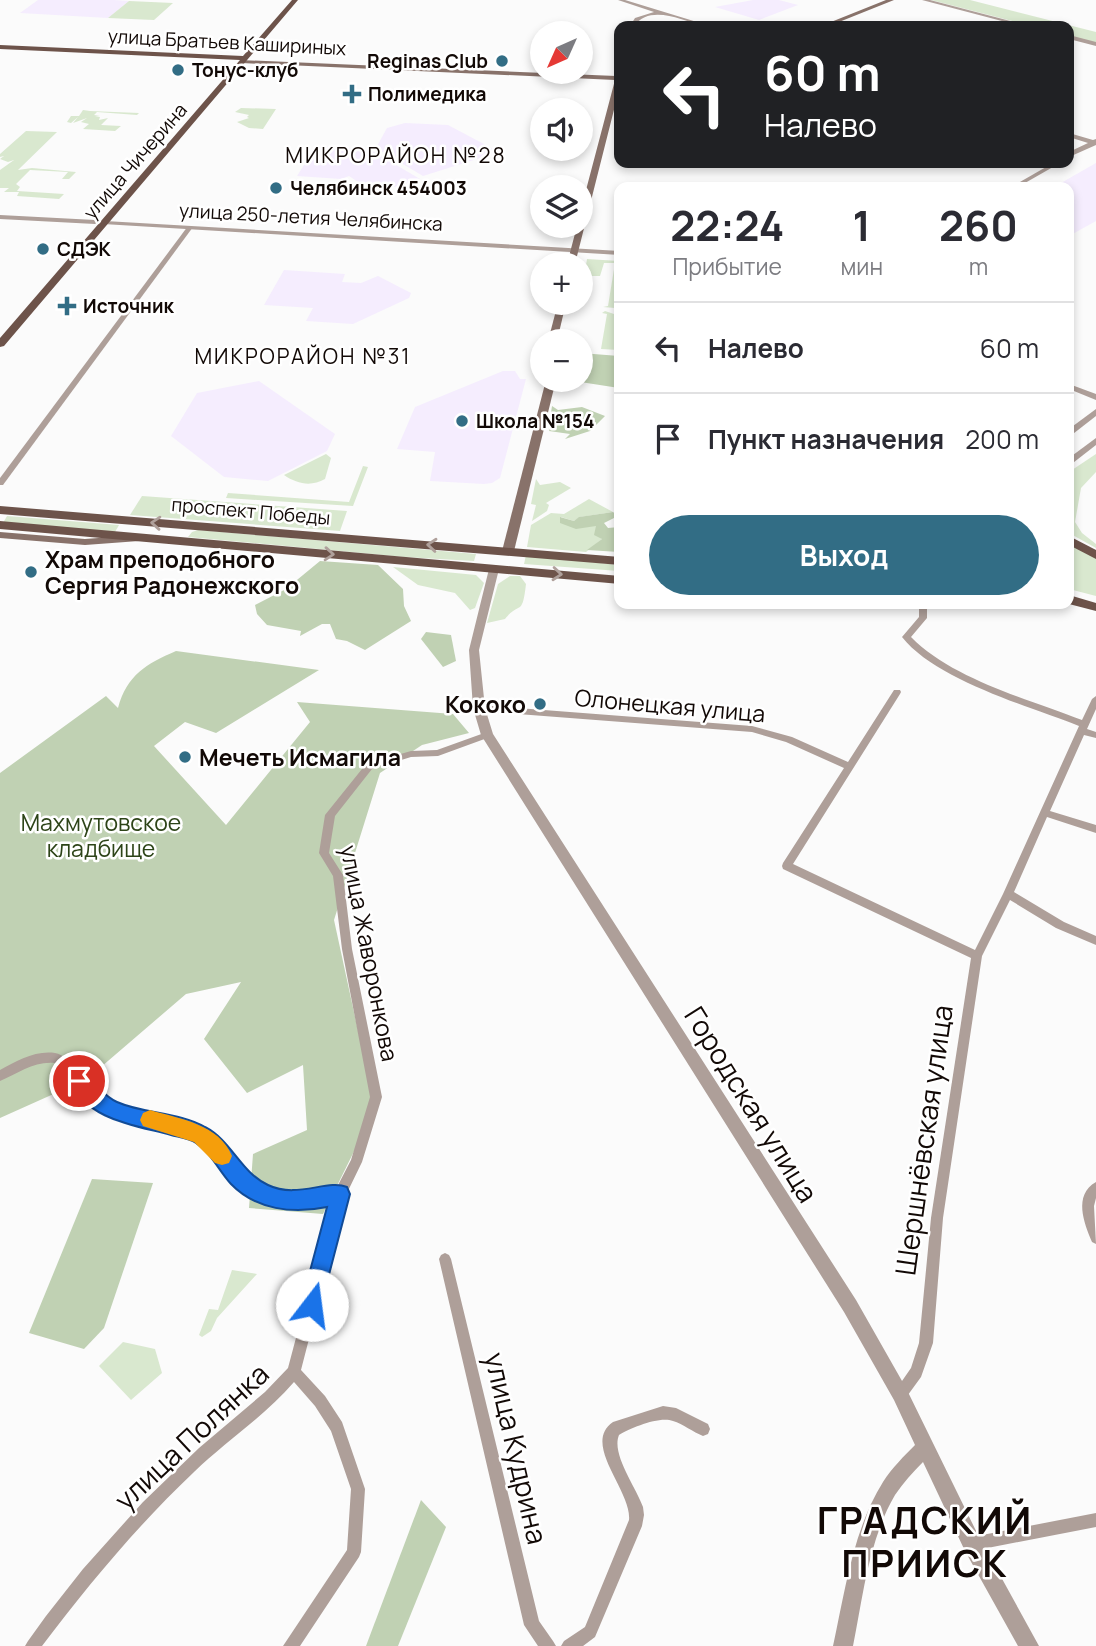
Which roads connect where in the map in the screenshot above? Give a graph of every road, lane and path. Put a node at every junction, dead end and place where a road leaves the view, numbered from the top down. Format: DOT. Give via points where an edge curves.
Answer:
graph roads {
  1 [pos="285,0"];
  2 [pos="295,0"];
  3 [pos="620,0"];
  4 [pos="891,0"];
  5 [pos="904,0"];
  6 [pos="924,0"];
  7 [pos="660,12"];
  8 [pos="636,21"];
  9 [pos="691,21"];
  10 [pos="837,21"];
  11 [pos="850,21"];
  12 [pos="1006,21"];
  13 [pos="1074,38"];
  14 [pos="1096,44"];
  15 [pos="244,47"];
  16 [pos="0,48"];
  17 [pos="124,56"];
  18 [pos="212,57"];
  19 [pos="239,59"];
  20 [pos="272,62"];
  21 [pos="223,73"];
  22 [pos="530,73"];
  23 [pos="530,73"];
  24 [pos="593,75"];
  25 [pos="614,75"];
  26 [pos="614,97"];
  27 [pos="614,115"];
  28 [pos="1074,138"];
  29 [pos="1095,142"];
  30 [pos="1074,152"];
  31 [pos="1047,168"];
  32 [pos="1023,182"];
  33 [pos="0,217"];
  34 [pos="100,223"];
  35 [pos="190,227"];
  36 [pos="579,250"];
  37 [pos="614,253"];
  38 [pos="0,331"];
  39 [pos="0,343"];
  40 [pos="1074,388"];
  41 [pos="539,392"];
  42 [pos="548,392"];
  43 [pos="1096,397"];
  44 [pos="1096,412"];
  45 [pos="1074,430"];
  46 [pos="1096,441"];
  47 [pos="1074,459"];
  48 [pos="0,483"];
  49 [pos="0,510"];
  50 [pos="0,525"];
  51 [pos="187,525"];
  52 [pos="0,535"];
  53 [pos="139,538"];
  54 [pos="179,541"];
  55 [pos="1074,543"];
  56 [pos="1096,555"];
  57 [pos="501,559"];
  58 [pos="614,561"];
  59 [pos="614,579"];
  60 [pos="1074,600"];
  61 [pos="1096,607"];
  62 [pos="923,609"];
  63 [pos="897,692"];
  64 [pos="1096,699"];
  65 [pos="479,708"];
  66 [pos="1084,728"];
  67 [pos="487,735"];
  68 [pos="1096,735"];
  69 [pos="850,767"];
  70 [pos="1045,813"];
  71 [pos="1096,829"];
  72 [pos="1008,894"];
  73 [pos="1096,942"];
  74 [pos="978,956"];
  75 [pos="0,1076"];
  76 [pos="1096,1188"];
  77 [pos="340,1194"];
  78 [pos="1096,1238"];
  79 [pos="445,1259"];
  80 [pos="294,1372"];
  81 [pos="900,1394"];
  82 [pos="703,1429"];
  83 [pos="925,1448"];
  84 [pos="1096,1520"];
  85 [pos="972,1544"];
  86 [pos="33,1646"];
  87 [pos="291,1646"];
  88 [pos="548,1646"];
  89 [pos="569,1646"];
  90 [pos="843,1646"];
  91 [pos="1029,1646"];
  1 -- 15 [label="main road, улица Чичерина"];
  2 -- 19 [label="main road, улица Чичерина"];
  3 -- 7 [label="street"];
  4 -- 10 [label="main road"];
  5 -- 11 [label="main road"];
  6 -- 12 [label="street"];
  7 -- 8 [label="street"];
  7 -- 9 [label="street"];
  13 -- 14 [label="street"];
  15 -- 18 [label="main road"];
  15 -- 19 [label="main road, улица Чичерина"];
  16 -- 17 [label="main road, улица Братьев Кашириных"];
  16 -- 18 [label="main road, улица Братьев Кашириных"];
  17 -- 19 [label="main road, улица Братьев Кашириных"];
  17 -- 21 [label="main road" via="205,63"];
  18 -- 19 [label="main road, улица Братьев Кашириных"];
  19 -- 20 [label="main road, улица Братьев Кашириных"];
  19 -- 21 [label="main road, улица Чичерина"];
  19 -- 22 [label="main road, улица Братьев Кашириных"];
  20 -- 21 [label="main road"];
  20 -- 23 [label="main road, улица Братьев Кашириных"];
  21 -- 34 [label="main road, улица Чичерина"];
  24 -- 25 [label="main road, улица Братьев Кашириных"];
  26 -- 36 [label="main road"];
  27 -- 36 [label="main road"];
  28 -- 29 [label="street"];
  29 -- 30 [label="street"];
  31 -- 32 [label="street"];
  33 -- 34 [label="street, улица 250-летия Челябинска"];
  34 -- 35 [label="street, улица 250-летия Челябинска"];
  34 -- 38 [label="main road, улица Чичерина"];
  34 -- 39 [label="main road, улица Чичерина"];
  35 -- 36 [label="street, улица 250-летия Челябинска"];
  35 -- 48 [label="street"];
  36 -- 37 [label="street, улица 250-летия Челябинска"];
  40 -- 43 [label="street"];
  41 -- 57 [label="main road"];
  42 -- 57 [label="main road"];
  44 -- 45 [label="street"];
  46 -- 47 [label="street"];
  51 -- 49 [label="main road, проспект Победы, one-way"];
  50 -- 53 [label="main road, проспект Победы"];
  51 -- 54 [label="main road"];
  57 -- 51 [label="main road, проспект Победы, one-way"];
  52 -- 53 [label="main road" via="85,542"];
  53 -- 54 [label="main road, проспект Победы"];
  54 -- 57 [label="main road, проспект Победы, one-way"];
  55 -- 56 [label="main road"];
  57 -- 58 [label="main road"];
  57 -- 59 [label="main road, one-way"];
  57 -- 65 [label="street, Городская улица" via="474,650"];
  60 -- 61 [label="main road"];
  62 -- 66 [label="street" via="923,618 906,637 914,648"];
  63 -- 69 [label="street"];
  64 -- 66 [label="street, Шершнёвская улица"];
  65 -- 67 [label="street, Городская улица"];
  65 -- 69 [label="street, Олонецкая улица" via="752,729 789,739"];
  66 -- 68 [label="street"];
  66 -- 70 [label="street, Шершнёвская улица"];
  67 -- 77 [label="street, улица Жаворонкова" via="438,753 411,754 369,766 330,815 324,853 338,875 376,1097 356,1162"];
  67 -- 81 [label="street, Городская улица" via="850,1306"];
  69 -- 74 [label="street" via="788,866"];
  70 -- 71 [label="street"];
  70 -- 72 [label="street, Шершнёвская улица"];
  72 -- 73 [label="street"];
  72 -- 74 [label="street, Шершнёвская улица"];
  74 -- 81 [label="street, Шершнёвская улица" via="937,1218 926,1343 916,1371"];
  75 -- 77 [label="street" via="30,1061 58,1058 90,1096 105,1106 200,1134 239,1178 258,1191 279,1200"];
  76 -- 78 [label="street" via="1088,1196 1088,1218"];
  77 -- 80 [label="street, улица Полянка"];
  79 -- 88 [label="street, улица Кудрина" via="532,1625"];
  80 -- 86 [label="street, улица Полянка" via="151,1502"];
  80 -- 87 [label="street" via="337,1427 358,1489 354,1552"];
  81 -- 83 [label="street, Городская улица"];
  82 -- 89 [label="street" via="660,1411 613,1431 608,1439 638,1514 590,1632"];
  83 -- 85 [label="street, Городская улица"];
  83 -- 90 [label="street" via="899,1474 881,1504"];
  84 -- 85 [label="street"];
  85 -- 91 [label="street, Городская улица"];
}
